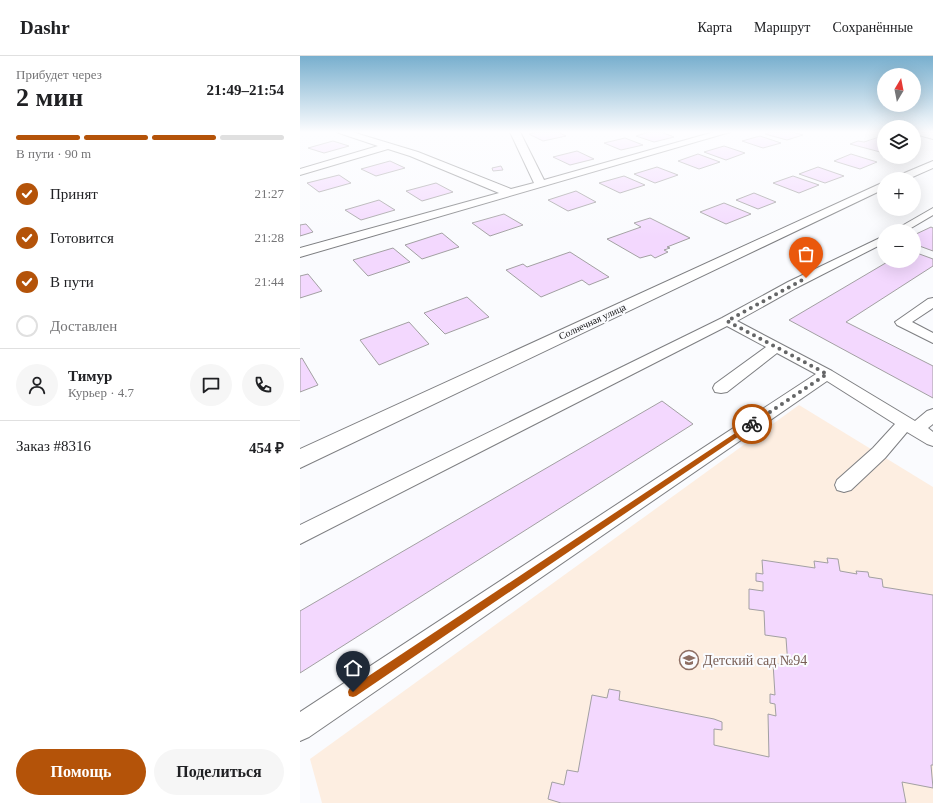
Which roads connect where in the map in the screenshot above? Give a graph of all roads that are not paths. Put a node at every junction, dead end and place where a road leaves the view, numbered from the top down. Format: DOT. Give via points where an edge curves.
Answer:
graph roads {
  1 [pos="318,167"];
  2 [pos="446,167"];
  3 [pos="532,167"];
  4 [pos="601,167"];
  5 [pos="927,167"];
  6 [pos="300,172"];
  7 [pos="915,172"];
  8 [pos="540,184"];
  9 [pos="877,188"];
  10 [pos="510,193"];
  11 [pos="933,211"];
  12 [pos="910,224"];
  13 [pos="877,242"];
  14 [pos="300,253"];
  15 [pos="933,302"];
  16 [pos="727,321"];
  17 [pos="933,340"];
  18 [pos="776,347"];
  19 [pos="827,374"];
  20 [pos="721,388"];
  21 [pos="933,415"];
  22 [pos="910,426"];
  23 [pos="933,440"];
  24 [pos="300,459"];
  25 [pos="844,485"];
  26 [pos="300,535"];
  27 [pos="300,728"];
  1 -- 6 [label="street"];
  2 -- 10 [label="street"];
  3 -- 8 [label="street"];
  4 -- 8 [label="street"];
  5 -- 7 [label="street"];
  8 -- 10 [label="street"];
  9 -- 24 [label="street, Солнечная улица"];
  10 -- 14 [label="street"];
  11 -- 12 [label="lane"];
  13 -- 16 [label="lane"];
  15 -- 17 [label="lane" via="902,322"];
  16 -- 18 [label="lane"];
  16 -- 26 [label="lane"];
  18 -- 19 [label="lane"];
  18 -- 20 [label="lane"];
  19 -- 22 [label="lane"];
  19 -- 27 [label="lane"];
  21 -- 22 [label="lane"];
  22 -- 23 [label="lane"];
  22 -- 25 [label="lane"];
}
